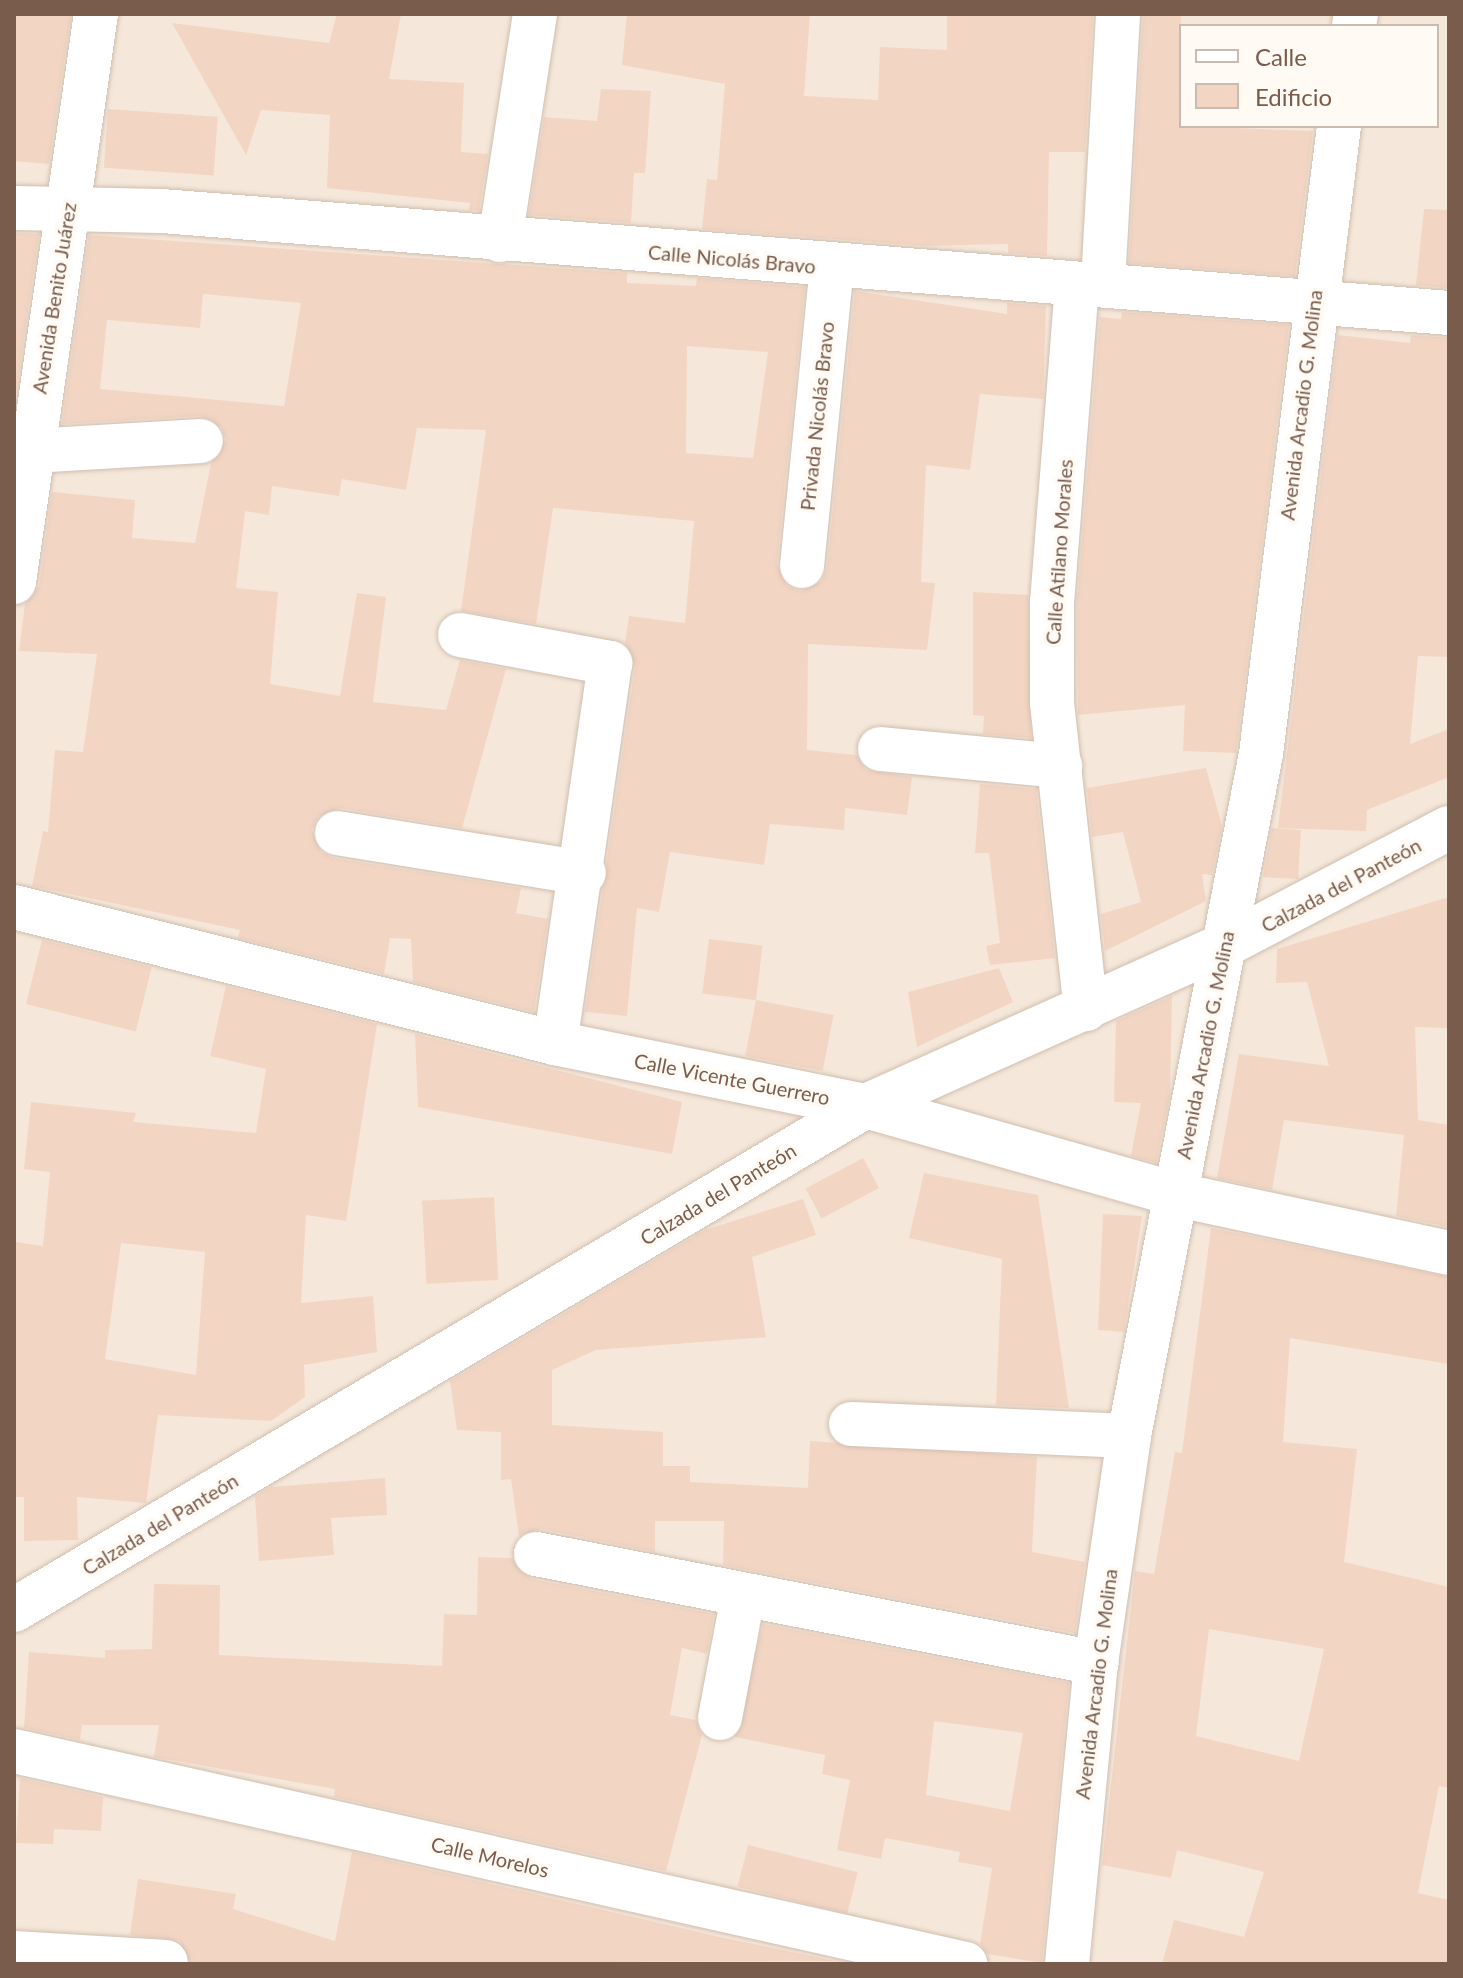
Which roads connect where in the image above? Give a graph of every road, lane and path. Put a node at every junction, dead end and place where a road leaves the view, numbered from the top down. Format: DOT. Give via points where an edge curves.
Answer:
graph roads {
  1 [pos="96,14"];
  2 [pos="535,14"];
  3 [pos="1118,14"];
  4 [pos="1339,128"];
  5 [pos="14,208"];
  6 [pos="68,209"];
  7 [pos="500,240"];
  8 [pos="832,267"];
  9 [pos="1090,284"];
  10 [pos="1313,300"];
  11 [pos="1449,313"];
  12 [pos="201,441"];
  13 [pos="32,451"];
  14 [pos="802,566"];
  15 [pos="14,582"];
  16 [pos="460,635"];
  17 [pos="880,749"];
  18 [pos="1060,766"];
  19 [pos="1449,828"];
  20 [pos="337,833"];
  21 [pos="584,873"];
  22 [pos="14,907"];
  23 [pos="1225,945"];
  24 [pos="1086,1009"];
  25 [pos="555,1043"];
  26 [pos="866,1106"];
  27 [pos="1174,1194"];
  28 [pos="1449,1253"];
  29 [pos="851,1424"];
  30 [pos="1129,1436"];
  31 [pos="536,1554"];
  32 [pos="743,1596"];
  33 [pos="14,1610"];
  34 [pos="1096,1663"];
  35 [pos="720,1718"];
  36 [pos="14,1751"];
  37 [pos="14,1953"];
  38 [pos="166,1962"];
  39 [pos="965,1964"];
  40 [pos="1067,1964"];
  1 -- 6 [label="street, Avenida Benito Juárez"];
  2 -- 7 [label="street"];
  3 -- 9 [label="street, Calle Atilano Morales"];
  4 -- 10 [label="street, Avenida Arcadio G. Molina"];
  5 -- 6 [label="street, Calle Nicolás Bravo"];
  6 -- 7 [label="street, Calle Nicolás Bravo"];
  6 -- 13 [label="street, Avenida Benito Juárez"];
  7 -- 8 [label="street, Calle Nicolás Bravo"];
  8 -- 9 [label="street, Calle Nicolás Bravo"];
  8 -- 14 [label="street, Privada Nicolás Bravo"];
  9 -- 10 [label="street, Calle Nicolás Bravo"];
  9 -- 18 [label="street, Calle Atilano Morales" via="1052,602"];
  10 -- 11 [label="street, Calle Nicolás Bravo"];
  10 -- 23 [label="street, Avenida Arcadio G. Molina" via="1261,754"];
  12 -- 13 [label="street"];
  13 -- 15 [label="street, Avenida Benito Juárez"];
  16 -- 21 [label="street" via="610,663"];
  17 -- 18 [label="street"];
  18 -- 24 [label="street, Calle Atilano Morales"];
  19 -- 23 [label="street, Calzada del Panteón"];
  20 -- 21 [label="street"];
  21 -- 25 [label="street"];
  22 -- 25 [label="street, Calle Vicente Guerrero"];
  23 -- 24 [label="street, Calzada del Panteón"];
  23 -- 27 [label="street, Avenida Arcadio G. Molina"];
  24 -- 26 [label="street, Calzada del Panteón"];
  25 -- 26 [label="street, Calle Vicente Guerrero"];
  26 -- 27 [label="street, Calle Vicente Guerrero"];
  26 -- 33 [label="street, Calzada del Panteón"];
  27 -- 28 [label="street, Calle Vicente Guerrero"];
  27 -- 30 [label="street, Avenida Arcadio G. Molina"];
  29 -- 30 [label="street"];
  30 -- 34 [label="street, Avenida Arcadio G. Molina"];
  31 -- 32 [label="street"];
  32 -- 34 [label="street"];
  32 -- 35 [label="street"];
  34 -- 40 [label="street, Avenida Arcadio G. Molina"];
  36 -- 39 [label="street, Calle Morelos"];
  37 -- 38 [label="street"];
}
